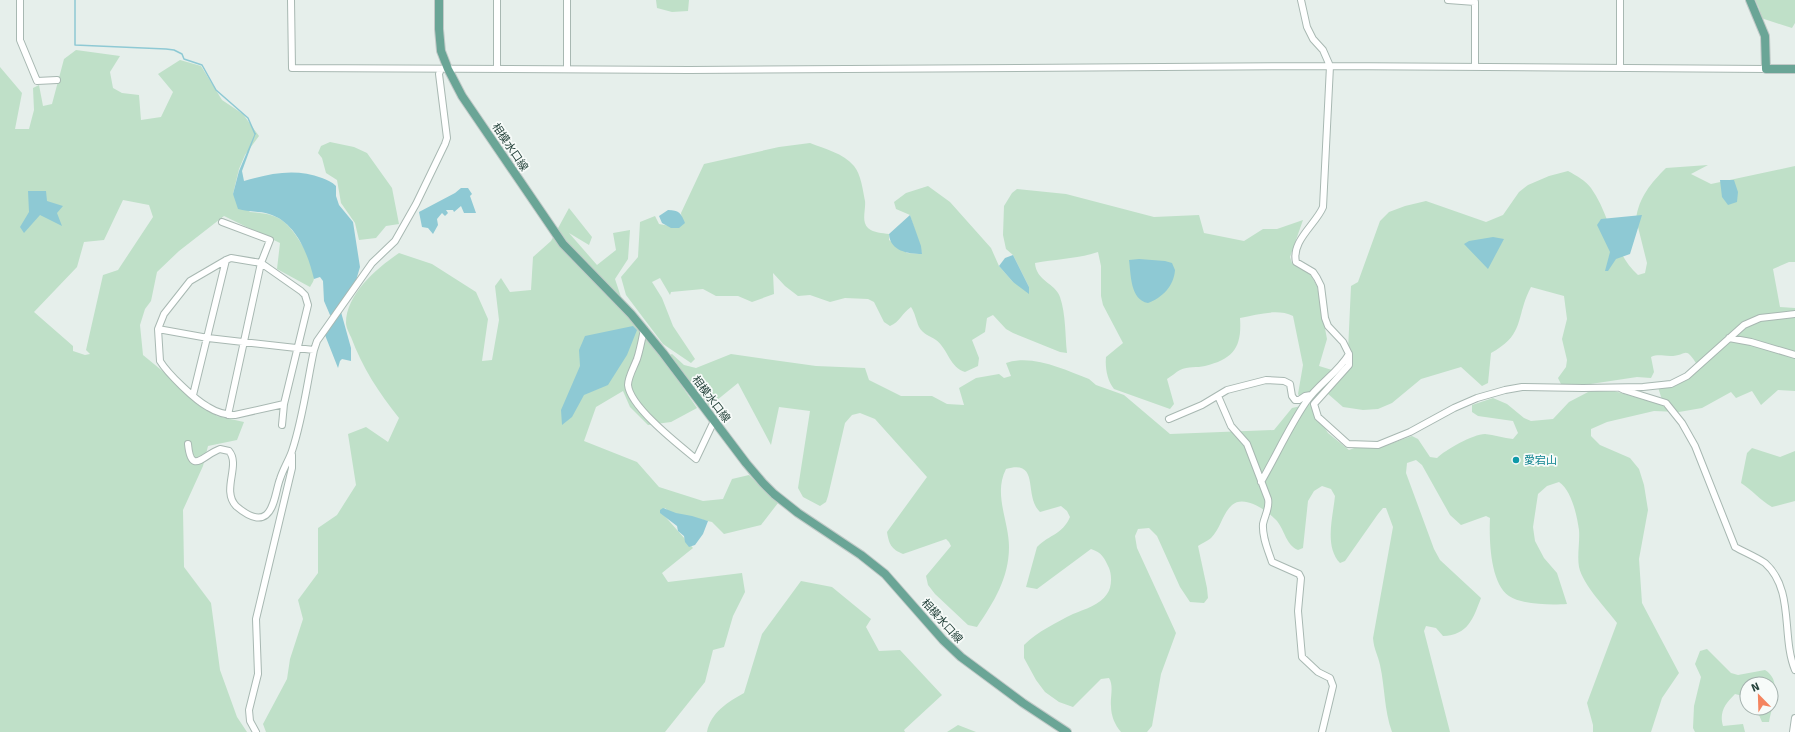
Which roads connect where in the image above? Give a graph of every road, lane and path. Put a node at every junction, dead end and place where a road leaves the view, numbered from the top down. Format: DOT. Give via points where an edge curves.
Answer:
graph roads {
  1 [pos="20,0"];
  2 [pos="291,0"];
  3 [pos="439,0"];
  4 [pos="497,0"];
  5 [pos="567,0"];
  6 [pos="1301,0"];
  7 [pos="1448,0"];
  8 [pos="1457,0"];
  9 [pos="1620,0"];
  10 [pos="1750,0"];
  11 [pos="1330,66"];
  12 [pos="1476,66"];
  13 [pos="1620,68"];
  14 [pos="444,69"];
  15 [pos="496,69"];
  16 [pos="566,69"];
  17 [pos="1766,69"];
  18 [pos="1795,69"];
  19 [pos="58,80"];
  20 [pos="222,222"];
  21 [pos="226,260"];
  22 [pos="262,263"];
  23 [pos="1795,314"];
  24 [pos="644,329"];
  25 [pos="158,330"];
  26 [pos="208,338"];
  27 [pos="1729,338"];
  28 [pos="245,342"];
  29 [pos="298,349"];
  30 [pos="314,350"];
  31 [pos="1349,354"];
  32 [pos="1795,354"];
  33 [pos="1619,387"];
  34 [pos="193,395"];
  35 [pos="1311,395"];
  36 [pos="1218,396"];
  37 [pos="284,404"];
  38 [pos="228,415"];
  39 [pos="1169,419"];
  40 [pos="714,421"];
  41 [pos="282,425"];
  42 [pos="188,444"];
  43 [pos="292,452"];
  44 [pos="1261,482"];
  45 [pos="1795,670"];
  46 [pos="1795,718"];
  47 [pos="256,732"];
  48 [pos="1067,732"];
  49 [pos="1322,732"];
  50 [pos="1793,732"];
  1 -- 19 [label="street" via="20,40 37,81"];
  2 -- 14 [label="street" via="292,68"];
  3 -- 14 [label="main road, 相模水口線" via="439,41"];
  4 -- 15 [label="street"];
  5 -- 16 [label="street"];
  6 -- 11 [label="street" via="1307,27"];
  7 -- 8 [label="street"];
  8 -- 12 [label="street" via="1475,2"];
  9 -- 13 [label="street"];
  10 -- 17 [label="main road" via="1765,36"];
  11 -- 12 [label="street"];
  11 -- 16 [label="street"];
  11 -- 31 [label="street" via="1323,207 1299,243 1295,258 1296,262 1317,278 1321,286 1328,326 1343,342"];
  12 -- 13 [label="street"];
  13 -- 17 [label="street"];
  14 -- 15 [label="street"];
  14 -- 24 [label="main road, 相模水口線" via="563,244"];
  14 -- 30 [label="street" via="438,74 447,138 445,144 395,241 372,263 317,341"];
  15 -- 16 [label="street"];
  17 -- 18 [label="main road"];
  20 -- 22 [label="street" via="270,240"];
  21 -- 22 [label="street" via="231,258"];
  21 -- 25 [label="street" via="190,281 164,314"];
  21 -- 26 [label="street"];
  22 -- 28 [label="street"];
  22 -- 29 [label="street" via="301,291 307,299 308,305"];
  23 -- 27 [label="street" via="1760,318 1744,325"];
  24 -- 40 [label="main road, 相模水口線"];
  24 -- 40 [label="street" via="628,384 634,401 669,437 696,459"];
  25 -- 26 [label="street"];
  25 -- 34 [label="street" via="160,361"];
  26 -- 28 [label="street"];
  26 -- 34 [label="street"];
  27 -- 32 [label="street"];
  27 -- 33 [label="street" via="1678,381 1671,384"];
  28 -- 29 [label="street"];
  28 -- 38 [label="street"];
  29 -- 30 [label="street"];
  29 -- 37 [label="street"];
  30 -- 43 [label="street"];
  31 -- 33 [label="street" via="1349,365 1314,404 1318,417 1348,444 1378,445 1477,398 1505,390 1522,387"];
  31 -- 35 [label="street" via="1343,364"];
  33 -- 45 [label="street" via="1666,403 1682,423 1695,446 1735,547 1765,564 1779,581 1787,603 1791,659"];
  34 -- 38 [label="street" via="209,408"];
  35 -- 36 [label="street" via="1295,400 1290,384 1266,380 1227,390"];
  35 -- 44 [label="street"];
  36 -- 39 [label="street"];
  36 -- 44 [label="street" via="1231,426 1247,444"];
  37 -- 38 [label="street"];
  37 -- 41 [label="street"];
  40 -- 48 [label="main road, 相模水口線" via="774,494 885,574 961,657"];
  42 -- 43 [label="street" via="189,455 196,462 220,448 229,451 233,459 230,488 232,500 243,511 256,517 263,517 268,513"];
  43 -- 47 [label="street" via="292,468 256,619 258,674 249,710 250,721"];
  44 -- 49 [label="street" via="1269,504 1264,536 1272,562 1299,574 1301,578 1298,611 1302,657 1318,672 1330,678 1333,686"];
  46 -- 50 [label="street"];
}
